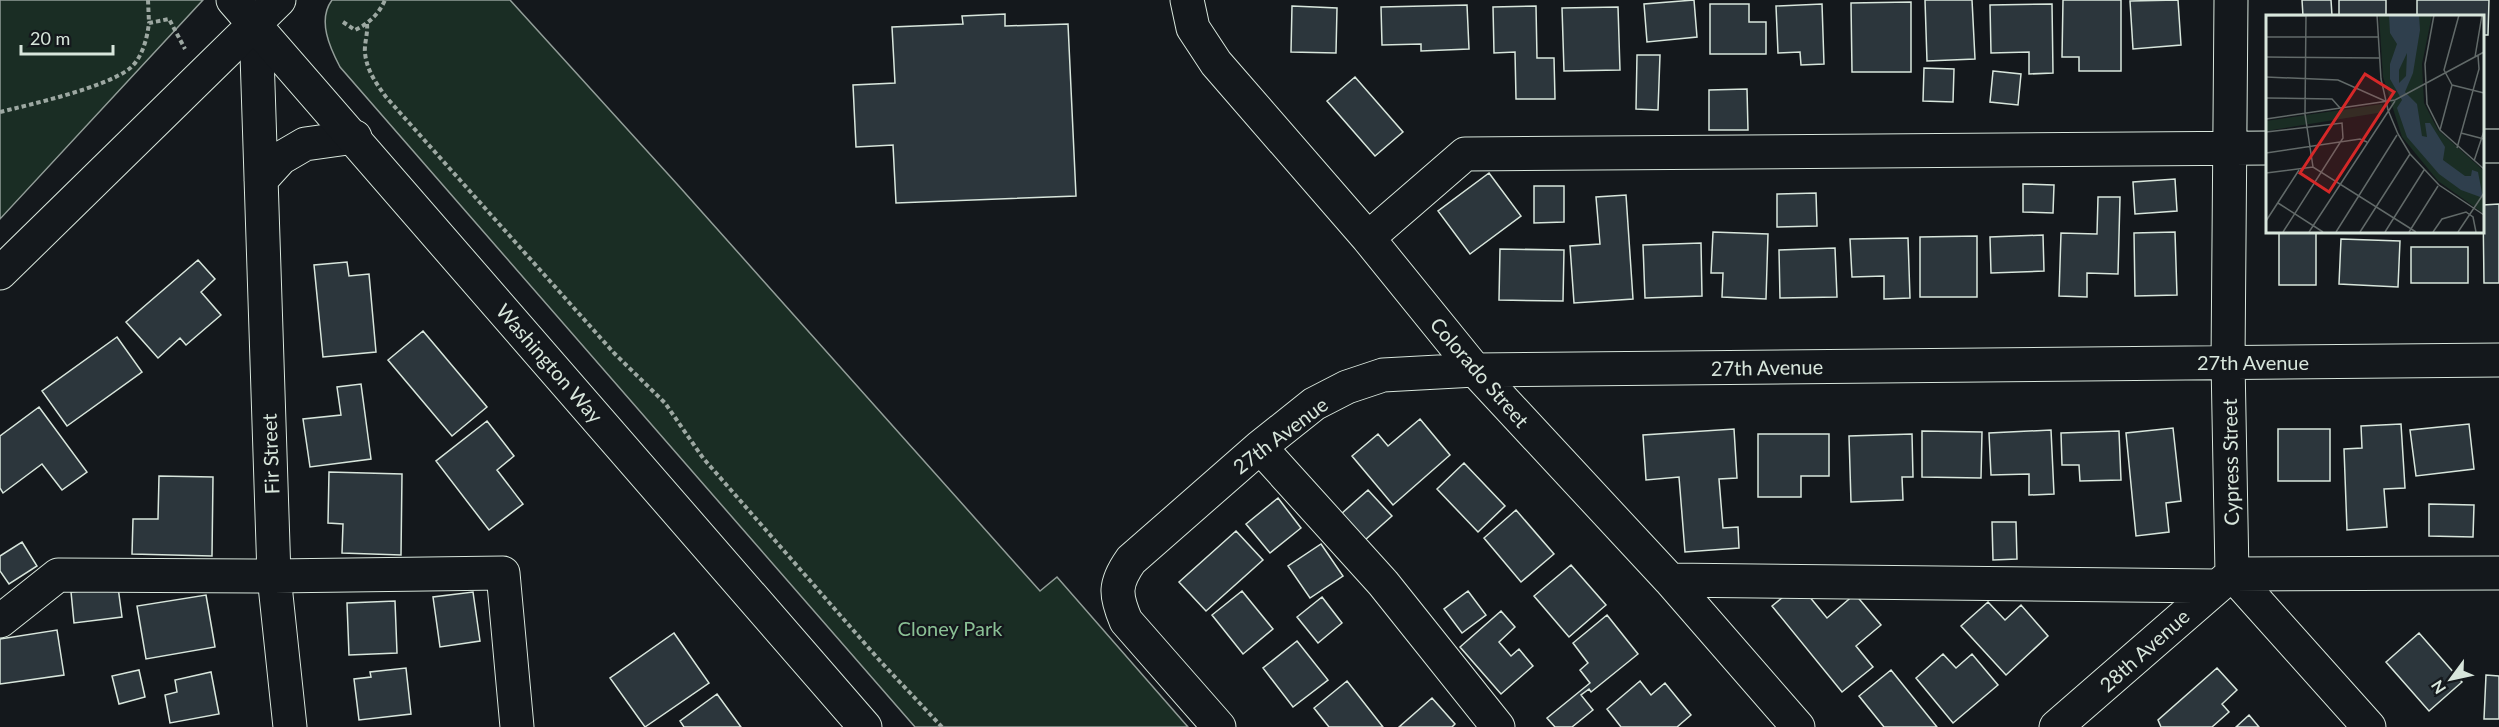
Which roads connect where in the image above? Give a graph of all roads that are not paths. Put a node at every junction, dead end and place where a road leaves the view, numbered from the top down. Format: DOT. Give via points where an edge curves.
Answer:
graph roads {
  1 [pos="233,0"];
  2 [pos="279,0"];
  3 [pos="1187,0"];
  4 [pos="2231,0"];
  5 [pos="256,24"];
  6 [pos="355,137"];
  7 [pos="2266,148"];
  8 [pos="2231,149"];
  9 [pos="261,180"];
  10 [pos="1368,238"];
  11 [pos="0,273"];
  12 [pos="2499,360"];
  13 [pos="2228,362"];
  14 [pos="1475,370"];
  15 [pos="1260,447"];
  16 [pos="2499,573"];
  17 [pos="274,576"];
  18 [pos="1670,580"];
  19 [pos="2224,580"];
  20 [pos="0,621"];
  21 [pos="2068,723"];
  22 [pos="290,727"];
  23 [pos="517,727"];
  24 [pos="865,727"];
  25 [pos="1219,727"];
  26 [pos="1498,727"];
  27 [pos="1798,727"];
  28 [pos="2369,727"];
  1 -- 5 [label="street, Washington Way"];
  2 -- 5 [label="street"];
  3 -- 10 [label="street, Colorado Street" via="1193,28 1216,63"];
  4 -- 8 [label="street, Cypress Street"];
  5 -- 6 [label="street, Washington Way"];
  5 -- 9 [label="street, Fir Street"];
  5 -- 11 [label="street"];
  6 -- 9 [label="street" via="305,144 282,158"];
  6 -- 24 [label="street, Washington Way"];
  7 -- 8 [label="street"];
  8 -- 10 [label="street" via="1465,154"];
  8 -- 13 [label="street, Cypress Street"];
  9 -- 17 [label="street, Fir Street"];
  10 -- 14 [label="street, Colorado Street"];
  12 -- 13 [label="street, 27th Avenue"];
  13 -- 14 [label="street, 27th Avenue"];
  13 -- 19 [label="street, Cypress Street"];
  14 -- 15 [label="street, 27th Avenue" via="1383,375 1347,387 1314,404"];
  14 -- 18 [label="street, Colorado Street"];
  15 -- 25 [label="street, 27th Avenue" via="1131,560 1117,589 1126,621"];
  15 -- 26 [label="street" via="1383,583"];
  16 -- 19 [label="street"];
  17 -- 20 [label="street" via="58,575"];
  17 -- 22 [label="street, Fir Street"];
  17 -- 23 [label="street" via="504,573"];
  18 -- 19 [label="street"];
  18 -- 27 [label="street, Colorado Street"];
  19 -- 21 [label="street, 28th Avenue"];
  19 -- 28 [label="street"];
}
